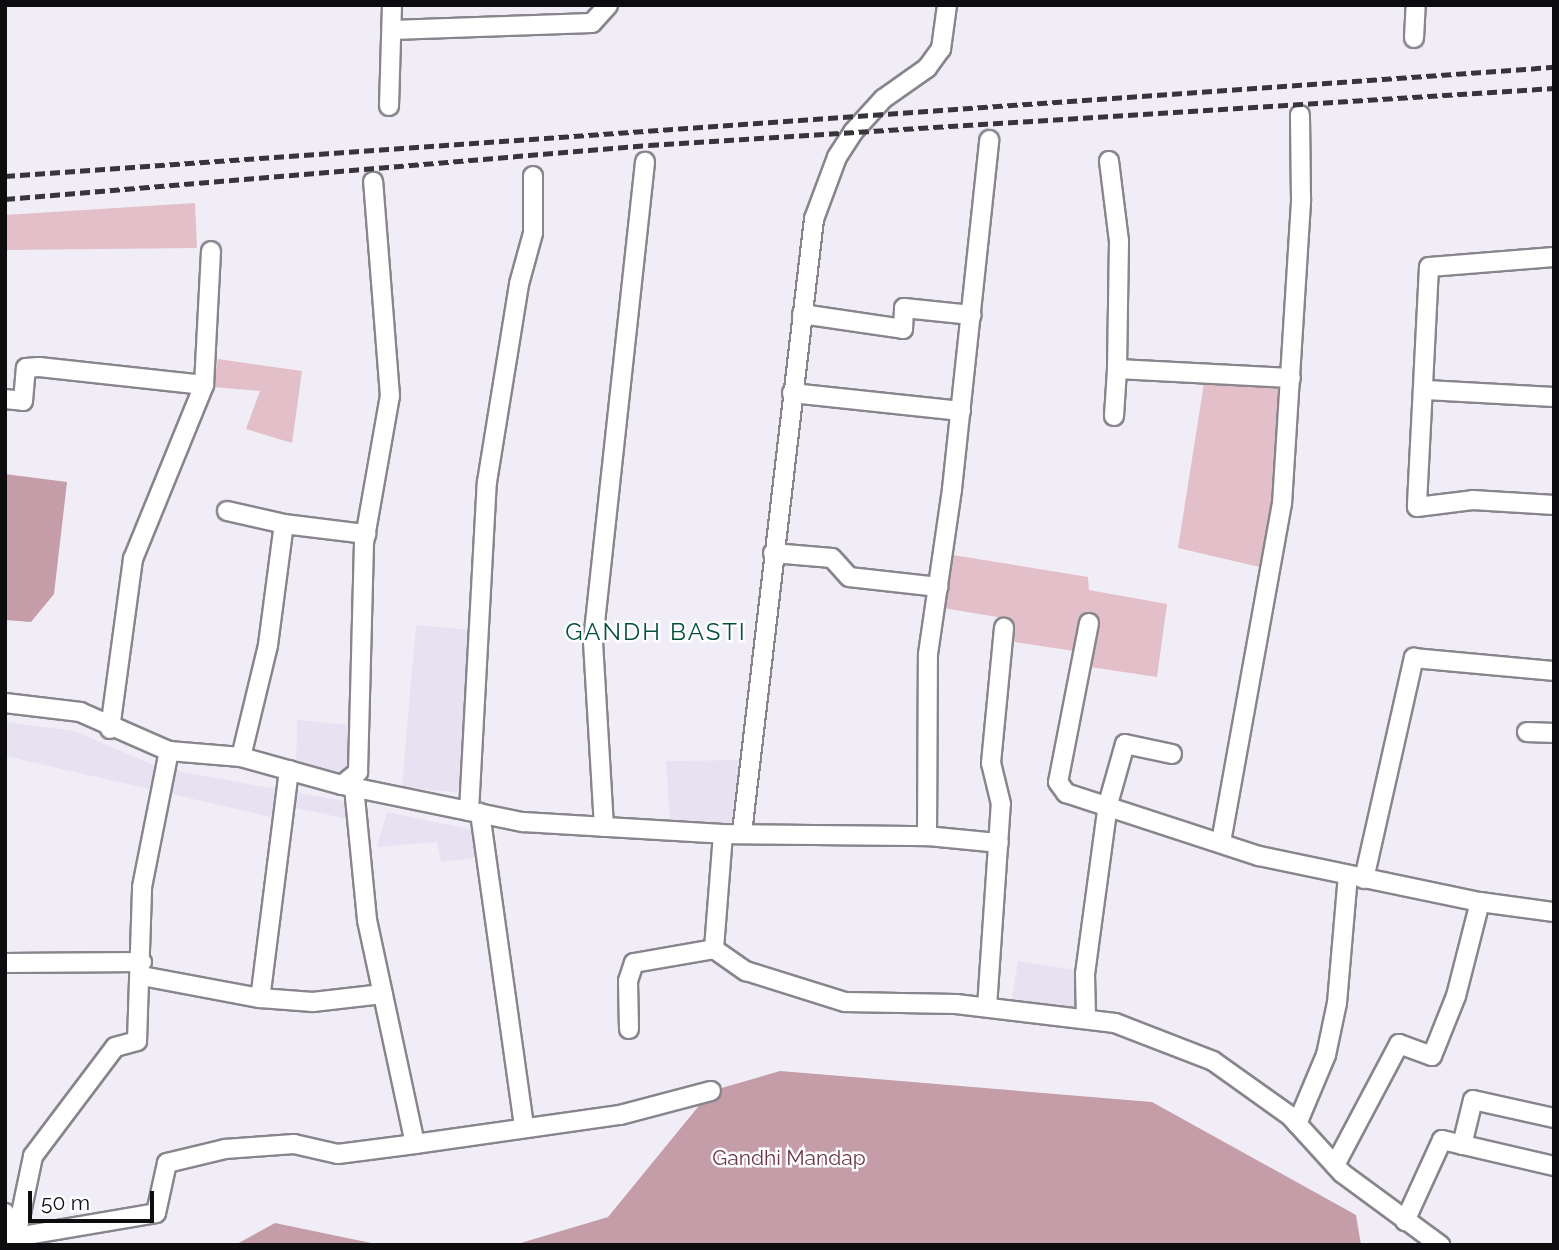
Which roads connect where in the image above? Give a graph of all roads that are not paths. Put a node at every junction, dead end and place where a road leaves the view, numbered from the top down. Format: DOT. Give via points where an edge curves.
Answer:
graph roads {
  1 [pos="392,5"];
  2 [pos="608,5"];
  3 [pos="947,5"];
  4 [pos="1416,5"];
  5 [pos="392,30"];
  6 [pos="1415,38"];
  7 [pos="389,106"];
  8 [pos="1300,115"];
  9 [pos="989,140"];
  10 [pos="1109,161"];
  11 [pos="645,162"];
  12 [pos="533,176"];
  13 [pos="373,182"];
  14 [pos="211,251"];
  15 [pos="1554,257"];
  16 [pos="802,314"];
  17 [pos="972,315"];
  18 [pos="1117,369"];
  19 [pos="1291,378"];
  20 [pos="204,385"];
  21 [pos="1426,390"];
  22 [pos="792,393"];
  23 [pos="1554,397"];
  24 [pos="5,399"];
  25 [pos="961,411"];
  26 [pos="1114,416"];
  27 [pos="1554,505"];
  28 [pos="227,511"];
  29 [pos="284,524"];
  30 [pos="366,534"];
  31 [pos="774,553"];
  32 [pos="938,587"];
  33 [pos="1089,623"];
  34 [pos="1004,628"];
  35 [pos="1554,671"];
  36 [pos="5,703"];
  37 [pos="110,729"];
  38 [pos="1527,732"];
  39 [pos="1554,733"];
  40 [pos="169,751"];
  41 [pos="1171,754"];
  42 [pos="241,757"];
  43 [pos="289,770"];
  44 [pos="348,786"];
  45 [pos="1108,804"];
  46 [pos="475,812"];
  47 [pos="604,827"];
  48 [pos="742,833"];
  49 [pos="723,834"];
  50 [pos="927,836"];
  51 [pos="1221,842"];
  52 [pos="999,843"];
  53 [pos="1356,877"];
  54 [pos="1480,902"];
  55 [pos="1554,912"];
  56 [pos="714,949"];
  57 [pos="5,963"];
  58 [pos="142,969"];
  59 [pos="383,994"];
  60 [pos="260,998"];
  61 [pos="987,1007"];
  62 [pos="1086,1018"];
  63 [pos="629,1029"];
  64 [pos="711,1091"];
  65 [pos="1554,1118"];
  66 [pos="1297,1124"];
  67 [pos="524,1125"];
  68 [pos="415,1144"];
  69 [pos="1462,1145"];
  70 [pos="1335,1165"];
  71 [pos="1554,1166"];
  72 [pos="5,1213"];
  73 [pos="1405,1221"];
  74 [pos="13,1241"];
  75 [pos="1440,1245"];
  1 -- 5 [label="street"];
  2 -- 5 [label="street" via="593,23"];
  3 -- 16 [label="street" via="945,35 931,63 883,99 837,157 814,219"];
  4 -- 6 [label="street"];
  5 -- 7 [label="street"];
  8 -- 19 [label="street"];
  9 -- 17 [label="street"];
  10 -- 18 [label="street" via="1119,241"];
  11 -- 47 [label="street" via="593,641"];
  12 -- 46 [label="street" via="533,233 519,284 488,482"];
  13 -- 30 [label="street" via="390,396"];
  14 -- 20 [label="street"];
  15 -- 21 [label="street" via="1429,267"];
  16 -- 17 [label="street" via="903,329 904,309"];
  16 -- 22 [label="street"];
  17 -- 25 [label="street"];
  18 -- 19 [label="street"];
  18 -- 26 [label="street"];
  19 -- 51 [label="street" via="1282,504"];
  20 -- 24 [label="street" via="39,367 26,368 23,401"];
  20 -- 37 [label="street" via="133,559"];
  21 -- 23 [label="street"];
  21 -- 27 [label="street" via="1417,507 1473,500"];
  22 -- 25 [label="street"];
  22 -- 31 [label="street"];
  25 -- 32 [label="street"];
  28 -- 29 [label="street"];
  29 -- 30 [label="street"];
  29 -- 42 [label="street" via="268,645"];
  30 -- 44 [label="street" via="362,762"];
  31 -- 32 [label="street" via="832,558 849,577"];
  31 -- 48 [label="street"];
  32 -- 50 [label="street" via="928,654"];
  33 -- 45 [label="street" via="1058,782 1066,793"];
  34 -- 52 [label="street" via="990,763 1001,804"];
  35 -- 53 [label="street" via="1414,658"];
  36 -- 37 [label="street" via="80,712"];
  37 -- 40 [label="street"];
  38 -- 39 [label="street"];
  40 -- 42 [label="street"];
  40 -- 58 [label="street" via="142,887"];
  41 -- 45 [label="street" via="1125,744"];
  42 -- 43 [label="street"];
  43 -- 44 [label="street"];
  43 -- 60 [label="street"];
  44 -- 46 [label="street"];
  44 -- 59 [label="street"];
  45 -- 51 [label="street"];
  45 -- 62 [label="street" via="1085,974"];
  46 -- 47 [label="street"];
  46 -- 67 [label="street"];
  47 -- 49 [label="street"];
  48 -- 49 [label="street"];
  48 -- 50 [label="street"];
  49 -- 56 [label="street"];
  50 -- 52 [label="street"];
  51 -- 53 [label="street"];
  52 -- 61 [label="street"];
  53 -- 54 [label="street"];
  53 -- 66 [label="street" via="1331,1028"];
  54 -- 55 [label="street"];
  54 -- 70 [label="street" via="1457,996 1433,1056 1399,1044"];
  56 -- 61 [label="street" via="746,971 845,1002"];
  56 -- 63 [label="street" via="634,964 628,981"];
  57 -- 58 [label="street"];
  58 -- 60 [label="street"];
  58 -- 74 [label="street" via="137,1041 115,1047 33,1156"];
  59 -- 60 [label="street" via="313,1002"];
  59 -- 68 [label="street"];
  61 -- 62 [label="street"];
  62 -- 66 [label="street" via="1115,1023 1213,1061"];
  64 -- 67 [label="street" via="620,1115"];
  65 -- 69 [label="street" via="1473,1100"];
  66 -- 70 [label="street"];
  67 -- 68 [label="street"];
  68 -- 74 [label="street" via="338,1154 294,1144 225,1149 167,1163 156,1213"];
  69 -- 71 [label="street"];
  69 -- 73 [label="street" via="1442,1140"];
  70 -- 73 [label="street"];
  72 -- 74 [label="street"];
  73 -- 75 [label="street"];
}
